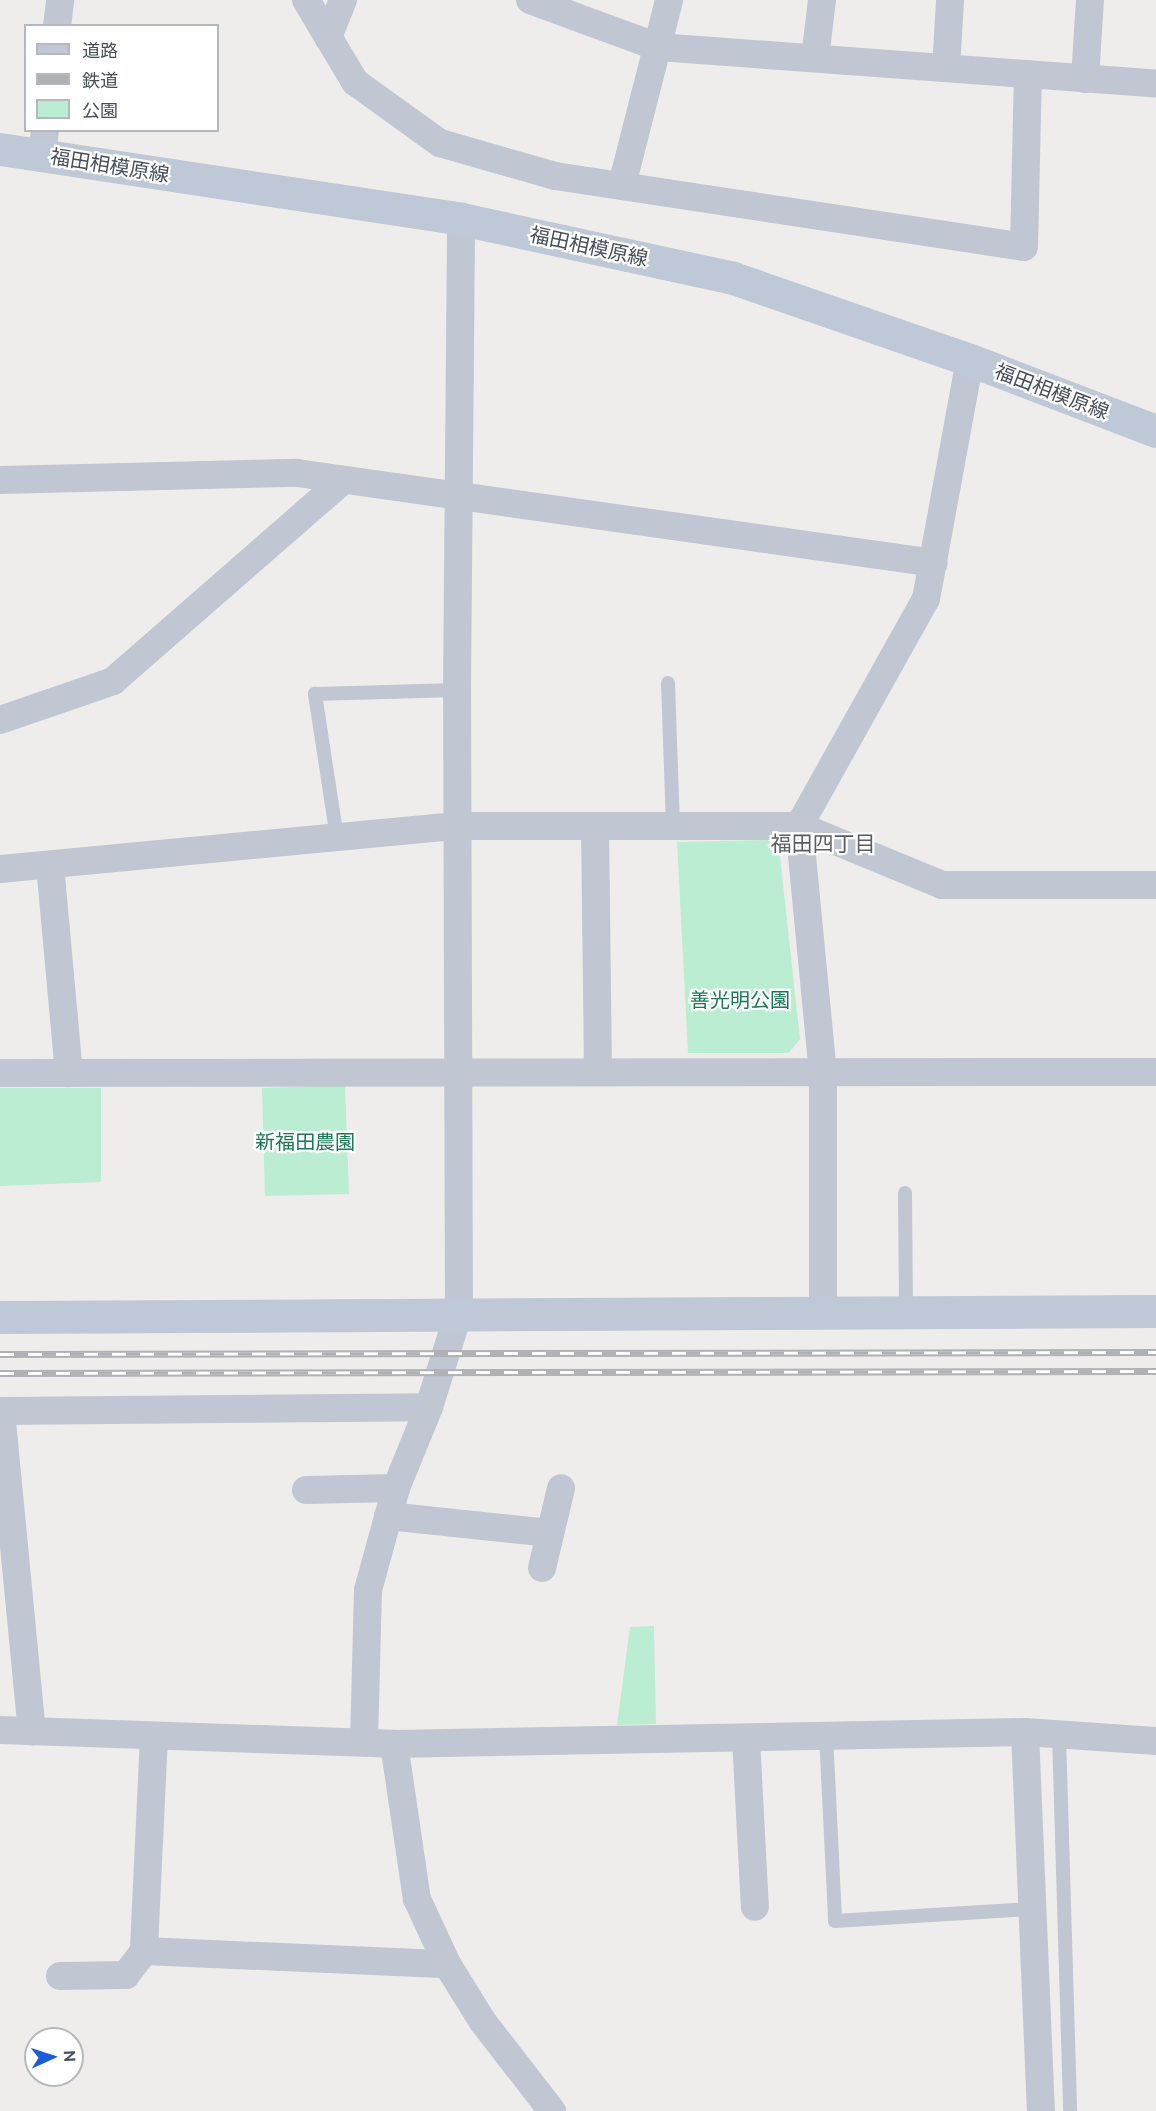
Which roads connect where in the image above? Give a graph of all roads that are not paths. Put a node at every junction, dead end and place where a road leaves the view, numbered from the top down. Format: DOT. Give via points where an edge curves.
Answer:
graph roads {
  1 [pos="60,0"];
  2 [pos="306,0"];
  3 [pos="343,0"];
  4 [pos="530,0"];
  5 [pos="669,0"];
  6 [pos="822,0"];
  7 [pos="950,0"];
  8 [pos="1090,0"];
  9 [pos="57,24"];
  10 [pos="328,37"];
  11 [pos="658,47"];
  12 [pos="815,58"];
  13 [pos="946,68"];
  14 [pos="1028,75"];
  15 [pos="1085,79"];
  16 [pos="1156,84"];
  17 [pos="43,142"];
  18 [pos="0,148"];
  19 [pos="622,185"];
  20 [pos="461,219"];
  21 [pos="970,360"];
  22 [pos="1156,431"];
  23 [pos="0,480"];
  24 [pos="342,481"];
  25 [pos="459,499"];
  26 [pos="934,563"];
  27 [pos="668,683"];
  28 [pos="457,690"];
  29 [pos="0,720"];
  30 [pos="459,826"];
  31 [pos="595,826"];
  32 [pos="673,826"];
  33 [pos="799,826"];
  34 [pos="337,838"];
  35 [pos="50,864"];
  36 [pos="0,869"];
  37 [pos="1156,885"];
  38 [pos="598,1070"];
  39 [pos="459,1071"];
  40 [pos="1156,1072"];
  41 [pos="0,1073"];
  42 [pos="69,1073"];
  43 [pos="823,1074"];
  44 [pos="905,1193"];
  45 [pos="906,1311"];
  46 [pos="1156,1311"];
  47 [pos="459,1312"];
  48 [pos="823,1312"];
  49 [pos="0,1317"];
  50 [pos="429,1407"];
  51 [pos="0,1411"];
  52 [pos="396,1488"];
  53 [pos="561,1488"];
  54 [pos="306,1490"];
  55 [pos="388,1516"];
  56 [pos="550,1533"];
  57 [pos="542,1568"];
  58 [pos="0,1730"];
  59 [pos="32,1732"];
  60 [pos="1025,1732"];
  61 [pos="826,1734"];
  62 [pos="1059,1735"];
  63 [pos="154,1736"];
  64 [pos="746,1738"];
  65 [pos="1156,1741"];
  66 [pos="364,1742"];
  67 [pos="394,1744"];
  68 [pos="754,1907"];
  69 [pos="1033,1909"];
  70 [pos="144,1952"];
  71 [pos="447,1964"];
  72 [pos="60,1976"];
  73 [pos="552,2111"];
  74 [pos="1041,2111"];
  75 [pos="1070,2111"];
  1 -- 9 [label="street"];
  2 -- 10 [label="street"];
  3 -- 10 [label="street"];
  4 -- 11 [label="street"];
  5 -- 11 [label="street"];
  6 -- 12 [label="street"];
  7 -- 13 [label="street"];
  8 -- 15 [label="street"];
  10 -- 19 [label="street" via="355,82 440,143 555,176"];
  11 -- 12 [label="street"];
  11 -- 19 [label="street"];
  12 -- 13 [label="street"];
  13 -- 14 [label="street"];
  14 -- 15 [label="street"];
  14 -- 19 [label="street" via="1024,247"];
  15 -- 16 [label="street"];
  17 -- 18 [label="street, 福田相模原線"];
  17 -- 20 [label="street, 福田相模原線"];
  20 -- 21 [label="street, 福田相模原線" via="733,278"];
  20 -- 25 [label="street"];
  21 -- 22 [label="street, 福田相模原線"];
  21 -- 26 [label="street"];
  23 -- 24 [label="street" via="297,473"];
  24 -- 25 [label="street"];
  24 -- 29 [label="street" via="113,681"];
  25 -- 26 [label="street"];
  25 -- 28 [label="street"];
  26 -- 33 [label="street" via="926,599"];
  27 -- 32 [label="lane"];
  28 -- 30 [label="street"];
  28 -- 34 [label="lane" via="315,694"];
  30 -- 31 [label="street"];
  30 -- 34 [label="street"];
  30 -- 39 [label="street"];
  31 -- 32 [label="street"];
  31 -- 38 [label="street"];
  32 -- 33 [label="street"];
  33 -- 37 [label="street" via="942,885"];
  33 -- 43 [label="street"];
  34 -- 35 [label="street"];
  35 -- 36 [label="street"];
  35 -- 42 [label="street"];
  38 -- 39 [label="street"];
  38 -- 43 [label="street"];
  39 -- 42 [label="street"];
  39 -- 47 [label="street"];
  40 -- 43 [label="street"];
  41 -- 42 [label="street"];
  43 -- 48 [label="street"];
  44 -- 45 [label="lane"];
  45 -- 46 [label="street"];
  45 -- 48 [label="street"];
  47 -- 48 [label="street"];
  47 -- 49 [label="street"];
  47 -- 50 [label="street"];
  50 -- 51 [label="street"];
  50 -- 52 [label="street"];
  51 -- 59 [label="street"];
  52 -- 54 [label="street"];
  52 -- 55 [label="street"];
  53 -- 56 [label="street"];
  55 -- 56 [label="street"];
  55 -- 66 [label="street" via="368,1590"];
  56 -- 57 [label="street"];
  58 -- 59 [label="street"];
  59 -- 63 [label="street"];
  60 -- 61 [label="street"];
  60 -- 62 [label="street"];
  60 -- 69 [label="street"];
  61 -- 64 [label="street"];
  61 -- 69 [label="lane" via="835,1921"];
  62 -- 65 [label="street"];
  62 -- 75 [label="lane"];
  63 -- 66 [label="street"];
  63 -- 70 [label="street"];
  64 -- 67 [label="street"];
  64 -- 68 [label="street"];
  66 -- 67 [label="street"];
  67 -- 71 [label="street" via="417,1899"];
  69 -- 74 [label="street"];
  70 -- 71 [label="street"];
  70 -- 72 [label="street" via="126,1975"];
  71 -- 73 [label="street" via="483,2022"];
}
